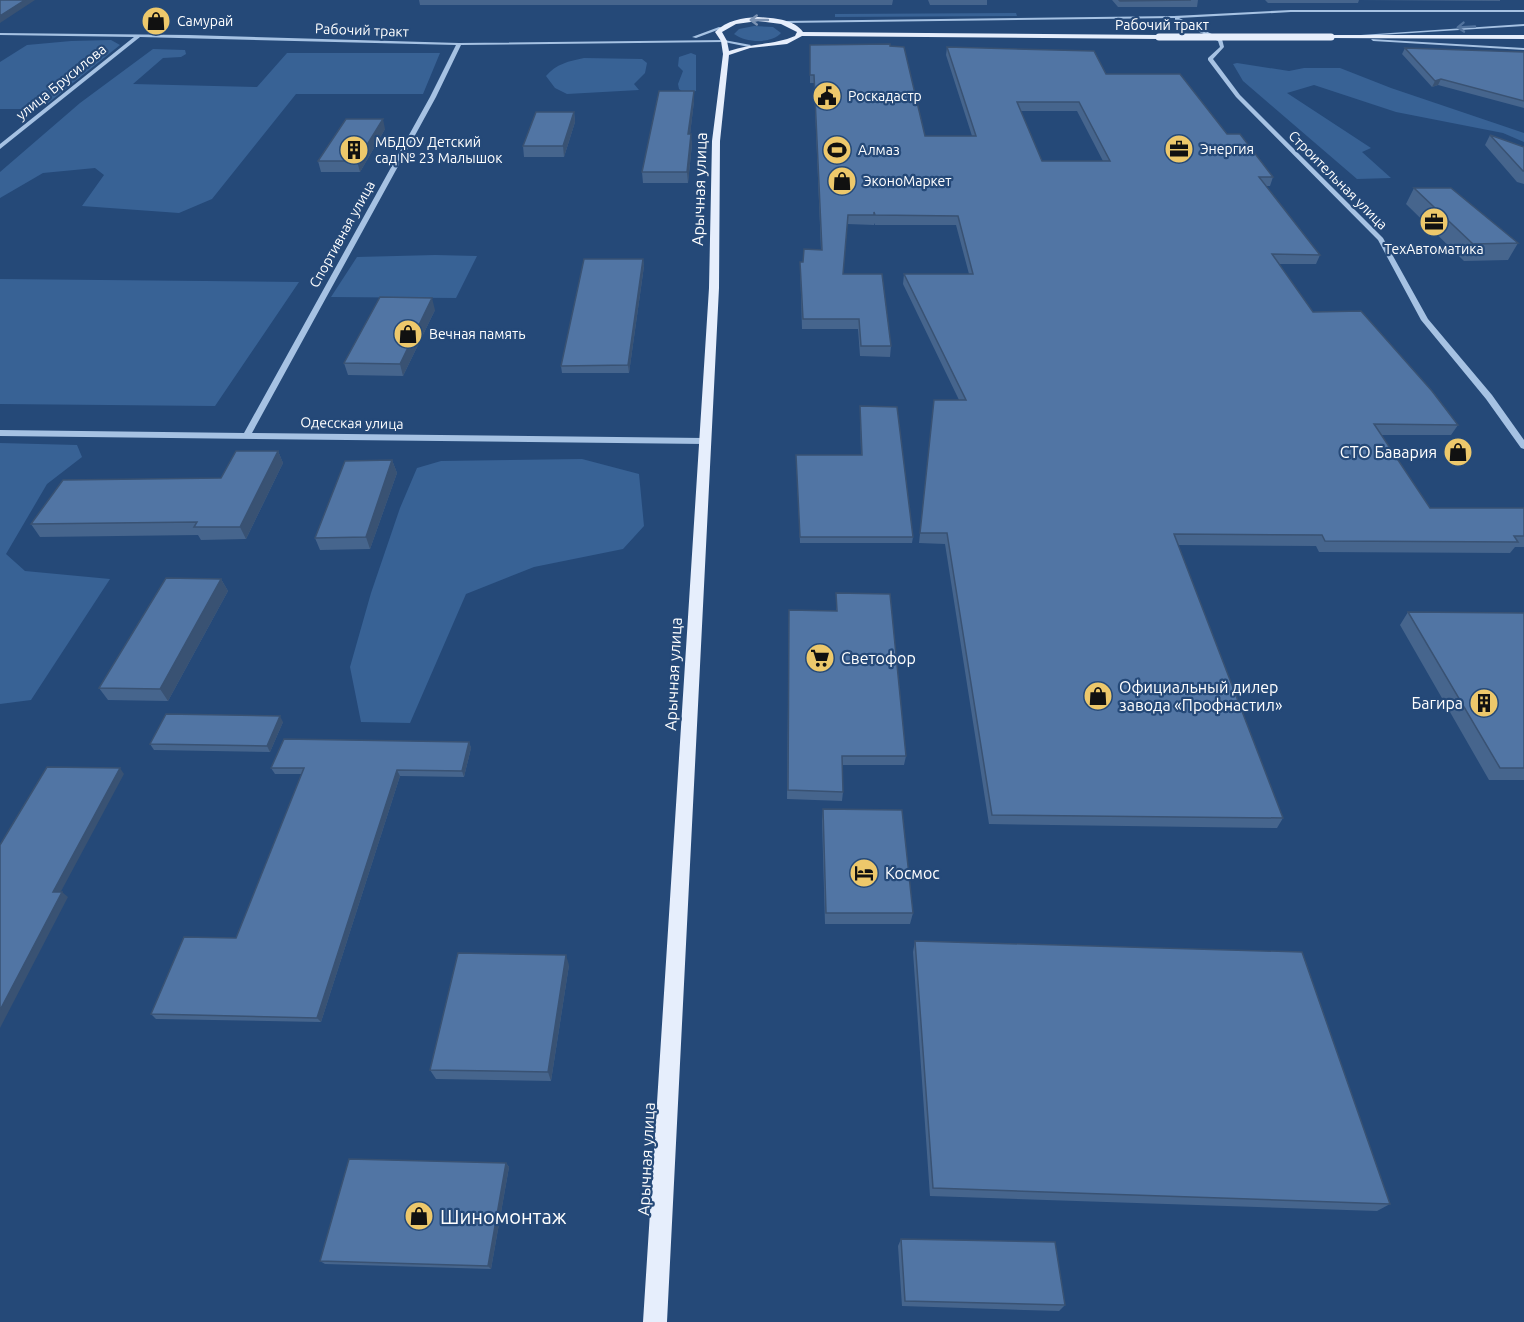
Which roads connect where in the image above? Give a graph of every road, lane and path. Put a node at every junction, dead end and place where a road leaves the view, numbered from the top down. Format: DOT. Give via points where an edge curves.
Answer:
graph roads {
  1 [pos="1524,11"];
  2 [pos="1174,17"];
  3 [pos="824,21"];
  4 [pos="784,22"];
  5 [pos="1524,25"];
  6 [pos="721,28"];
  7 [pos="800,32"];
  8 [pos="0,34"];
  9 [pos="825,34"];
  10 [pos="138,36"];
  11 [pos="1331,37"];
  12 [pos="1524,38"];
  13 [pos="680,42"];
  14 [pos="459,44"];
  15 [pos="749,46"];
  16 [pos="725,47"];
  17 [pos="1524,50"];
  18 [pos="0,147"];
  19 [pos="0,433"];
  20 [pos="247,435"];
  21 [pos="704,441"];
  22 [pos="1524,446"];
  23 [pos="655,1322"];
  1 -- 2 [label="street, Рабочий тракт" via="1291,11"];
  2 -- 3 [label="street, Рабочий тракт"];
  2 -- 22 [label="street, Строительная улица" via="1220,40 1222,47 1210,59 1238,96 1381,239 1425,320"];
  3 -- 4 [label="street, Рабочий тракт"];
  3 -- 7 [label="street"];
  3 -- 9 [label="street"];
  4 -- 6 [label="main road, Рабочий тракт, one-way" via="742,21"];
  4 -- 7 [label="main road, Рабочий тракт"];
  5 -- 11 [label="street, one-way"];
  6 -- 13 [label="street"];
  6 -- 16 [label="main road" via="718,32"];
  7 -- 9 [label="main road, Рабочий тракт"];
  7 -- 15 [label="main road, Рабочий тракт" via="785,43"];
  8 -- 10 [label="street, Рабочий тракт"];
  9 -- 11 [label="main road, Рабочий тракт, bridge"];
  10 -- 14 [label="street, Рабочий тракт"];
  10 -- 18 [label="street, улица Брусилова"];
  11 -- 12 [label="main road, Рабочий тракт"];
  11 -- 17 [label="street"];
  13 -- 14 [label="street, Рабочий тракт"];
  13 -- 16 [label="street, Рабочий тракт"];
  14 -- 20 [label="street, Спортивная улица"];
  15 -- 16 [label="main road"];
  15 -- 16 [label="street, Рабочий тракт"];
  16 -- 21 [label="main road, Арычная улица" via="716,141 714,288"];
  19 -- 20 [label="street, Одесская улица"];
  20 -- 21 [label="street, Одесская улица"];
  21 -- 23 [label="main road, Арычная улица"];
}
